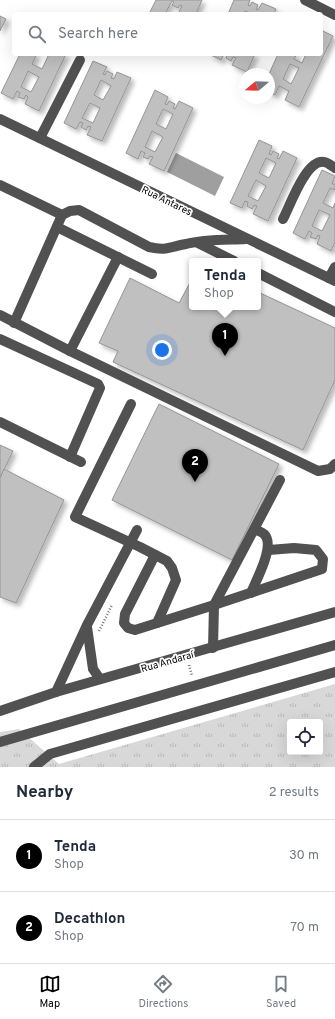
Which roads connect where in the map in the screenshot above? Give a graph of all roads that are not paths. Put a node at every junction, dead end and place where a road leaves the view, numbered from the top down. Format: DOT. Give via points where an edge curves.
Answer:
graph roads {
  1 [pos="305,0"];
  2 [pos="335,15"];
  3 [pos="80,60"];
  4 [pos="0,119"];
  5 [pos="40,138"];
  6 [pos="335,168"];
  7 [pos="0,184"];
  8 [pos="62,215"];
  9 [pos="283,219"];
  10 [pos="57,227"];
  11 [pos="246,239"];
  12 [pos="197,243"];
  13 [pos="118,257"];
  14 [pos="228,258"];
  15 [pos="335,267"];
  16 [pos="152,274"];
  17 [pos="261,275"];
  18 [pos="332,279"];
  19 [pos="335,312"];
  20 [pos="0,315"];
  21 [pos="14,323"];
  22 [pos="0,340"];
  23 [pos="70,351"];
  24 [pos="131,404"];
  25 [pos="0,422"];
  26 [pos="70,457"];
  27 [pos="81,462"];
  28 [pos="335,464"];
  29 [pos="280,480"];
  30 [pos="136,530"];
  31 [pos="256,530"];
  32 [pos="131,542"];
  33 [pos="269,550"];
  34 [pos="155,555"];
  35 [pos="251,593"];
  36 [pos="214,606"];
  37 [pos="335,612"];
  38 [pos="157,623"];
  39 [pos="87,625"];
  40 [pos="335,645"];
  41 [pos="212,648"];
  42 [pos="335,672"];
  43 [pos="100,679"];
  44 [pos="56,692"];
  45 [pos="0,712"];
  46 [pos="0,742"];
  47 [pos="34,767"];
  1 -- 2 [label="street"];
  3 -- 5 [label="street"];
  4 -- 5 [label="street, Rua Antares"];
  5 -- 11 [label="street, Rua Antares"];
  6 -- 9 [label="street" via="323,162 315,163 307,170"];
  7 -- 8 [label="street"];
  8 -- 10 [label="street"];
  8 -- 12 [label="street" via="79,210 149,247 160,250"];
  10 -- 13 [label="street"];
  10 -- 21 [label="street"];
  11 -- 12 [label="street"];
  11 -- 18 [label="street, Rua Antares"];
  12 -- 14 [label="street"];
  13 -- 16 [label="street"];
  13 -- 23 [label="street"];
  15 -- 18 [label="street"];
  17 -- 19 [label="street"];
  20 -- 21 [label="street"];
  21 -- 23 [label="street"];
  22 -- 26 [label="street" via="98,384 100,388"];
  23 -- 28 [label="street" via="318,471 330,469"];
  24 -- 32 [label="street" via="75,517"];
  25 -- 26 [label="street"];
  26 -- 27 [label="street"];
  29 -- 31 [label="street"];
  30 -- 32 [label="street"];
  31 -- 33 [label="street" via="265,534"];
  31 -- 36 [label="street"];
  32 -- 34 [label="street"];
  32 -- 39 [label="street"];
  33 -- 35 [label="street"];
  33 -- 35 [label="street" via="316,550 323,559 322,569"];
  34 -- 38 [label="street" via="172,568 176,580"];
  34 -- 38 [label="street" via="125,614 124,622 128,628 135,630"];
  35 -- 36 [label="street"];
  36 -- 38 [label="street"];
  36 -- 41 [label="street"];
  37 -- 41 [label="street, Rua Andaraí"];
  39 -- 43 [label="street" via="92,669"];
  39 -- 44 [label="street"];
  40 -- 46 [label="street"];
  41 -- 43 [label="street, Rua Andaraí"];
  42 -- 47 [label="street" via="50,754"];
  43 -- 44 [label="street, Rua Andaraí"];
  44 -- 45 [label="street, Rua Andaraí"];
}
